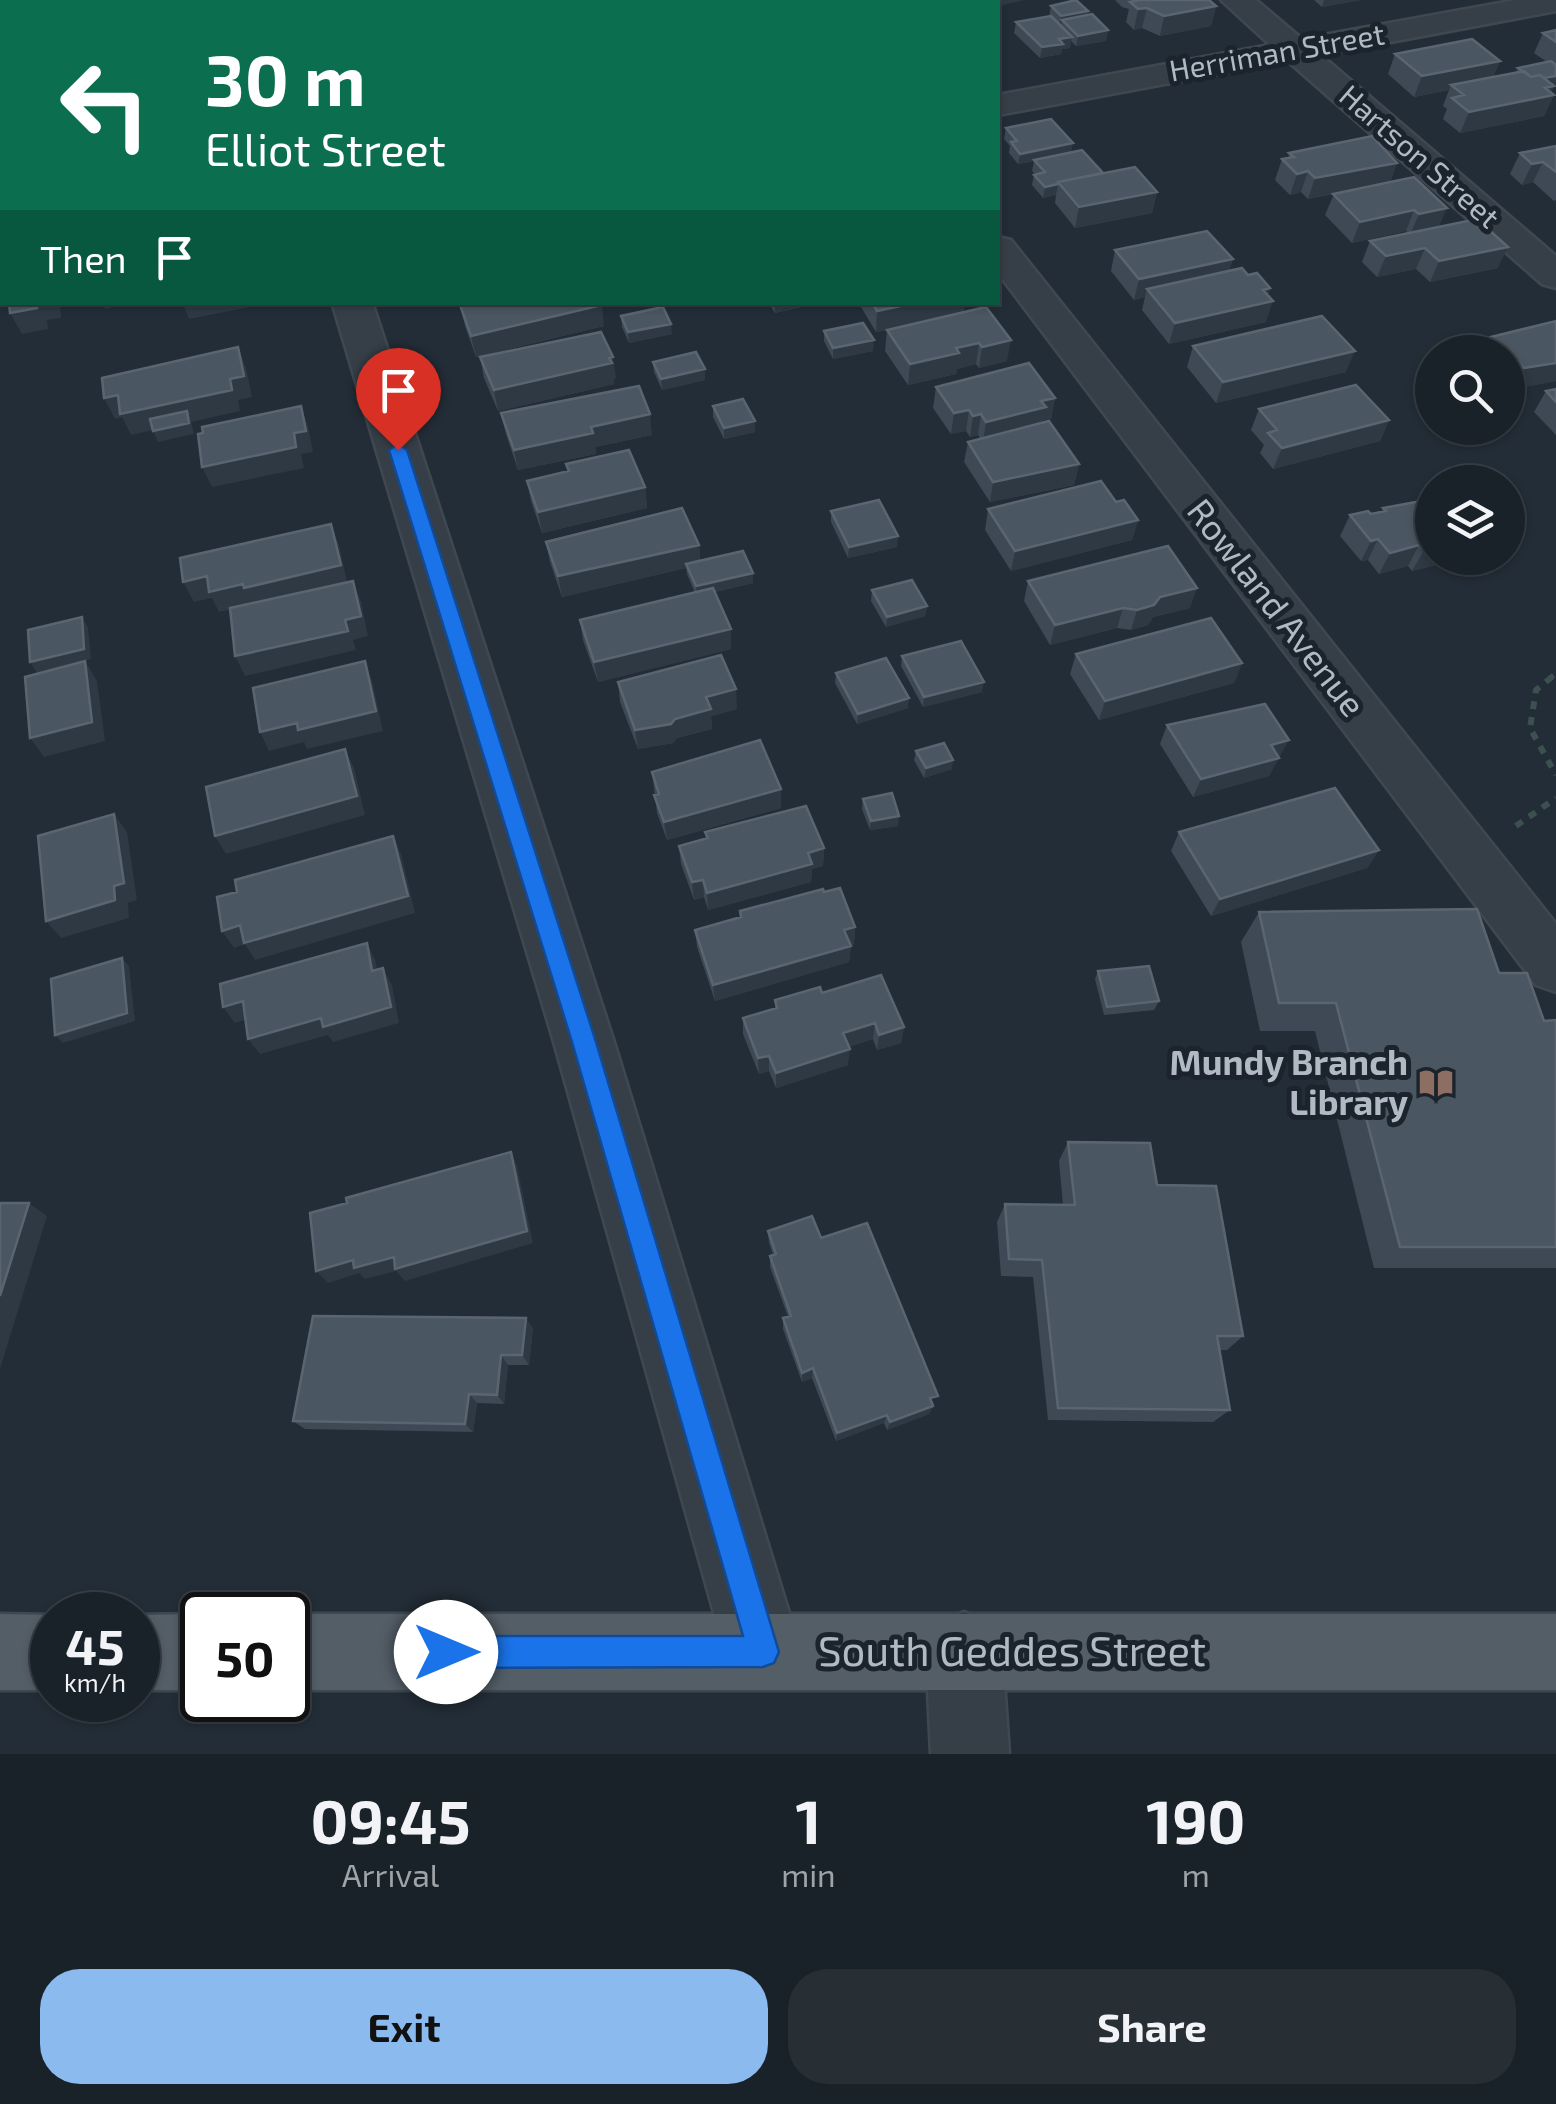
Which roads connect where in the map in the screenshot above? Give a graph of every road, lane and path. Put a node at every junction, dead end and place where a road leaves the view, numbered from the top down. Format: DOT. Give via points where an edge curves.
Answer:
graph roads {
  1 [pos="1237,0"];
  2 [pos="1556,2"];
  3 [pos="1294,50"];
  4 [pos="1000,104"];
  5 [pos="1000,251"];
  6 [pos="1556,276"];
  7 [pos="353,305"];
  8 [pos="1556,673"];
  9 [pos="1556,775"];
  10 [pos="1556,967"];
  11 [pos="964,1650"];
  12 [pos="0,1652"];
  13 [pos="30,1652"];
  14 [pos="310,1652"];
  15 [pos="763,1652"];
  16 [pos="1556,1652"];
  17 [pos="970,1754"];
  1 -- 3 [label="street, Hartson Street"];
  2 -- 3 [label="street, Herriman Street"];
  3 -- 4 [label="street, Herriman Street"];
  3 -- 6 [label="street, Hartson Street"];
  5 -- 10 [label="street, Rowland Avenue"];
  7 -- 15 [label="street" via="578,1023"];
  8 -- 9 [label="path" via="1536,690 1530,728"];
  11 -- 15 [label="main road, South Geddes Street"];
  11 -- 16 [label="main road, South Geddes Street"];
  11 -- 17 [label="street"];
  12 -- 13 [label="main road"];
  14 -- 15 [label="main road, South Geddes Street"];
}
